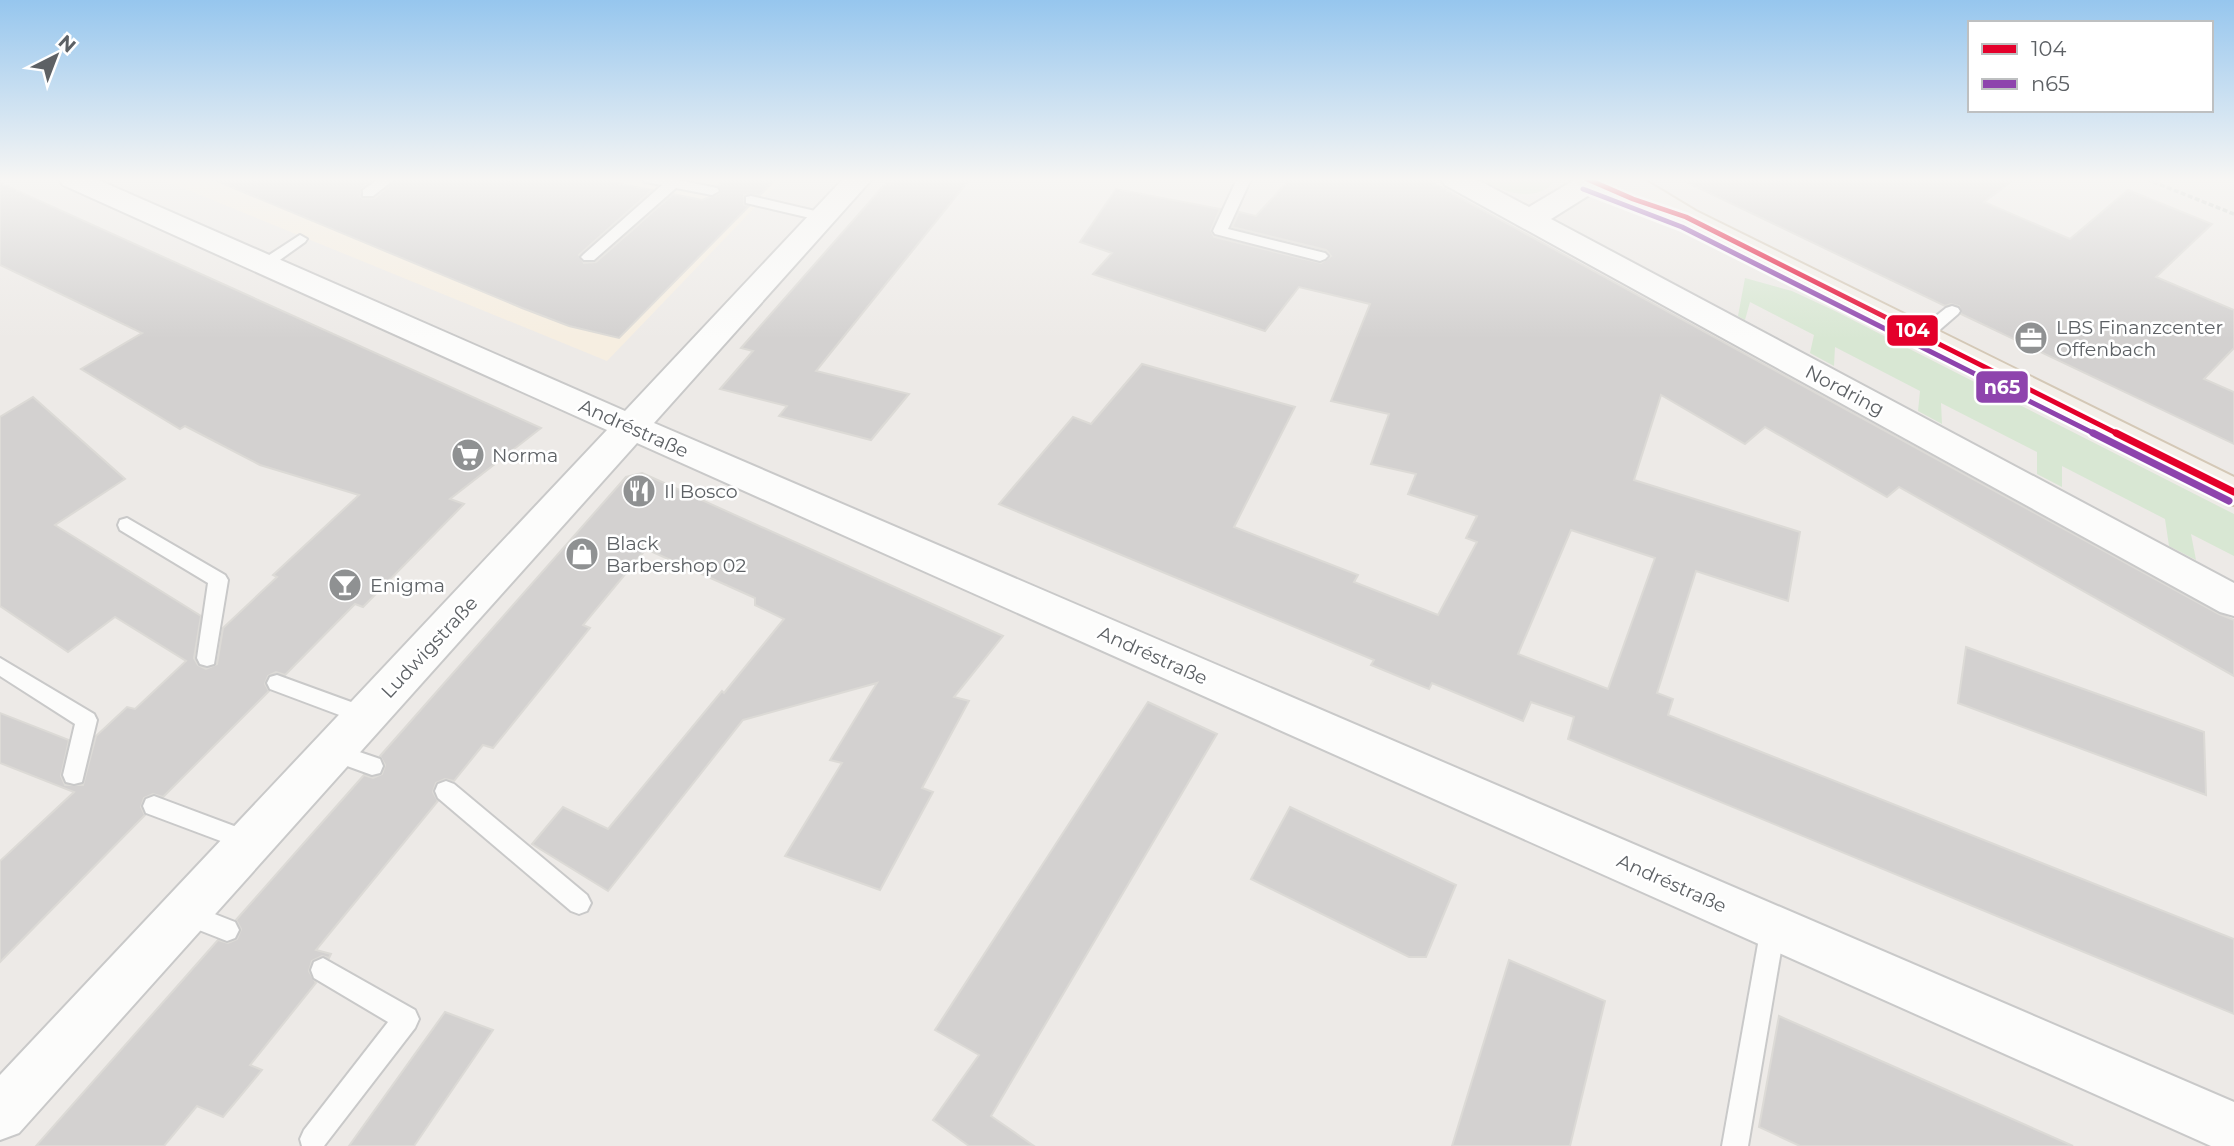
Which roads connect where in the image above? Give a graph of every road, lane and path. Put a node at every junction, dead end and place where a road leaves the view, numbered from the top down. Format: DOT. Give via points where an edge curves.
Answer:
graph roads {
  1 [pos="194,232"];
  2 [pos="617,232"];
  3 [pos="809,232"];
  4 [pos="1226,232"];
  5 [pos="1555,232"];
  6 [pos="1717,232"];
  7 [pos="300,239"];
  8 [pos="1320,256"];
  9 [pos="589,257"];
  10 [pos="265,264"];
  11 [pos="1952,311"];
  12 [pos="1922,336"];
  13 [pos="632,427"];
  14 [pos="2234,492"];
  15 [pos="127,525"];
  16 [pos="2234,601"];
  17 [pos="207,658"];
  18 [pos="0,666"];
  19 [pos="277,683"];
  20 [pos="366,716"];
  21 [pos="74,775"];
  22 [pos="446,791"];
  23 [pos="154,806"];
  24 [pos="250,842"];
  25 [pos="579,903"];
  26 [pos="183,913"];
  27 [pos="1773,927"];
  28 [pos="227,930"];
  29 [pos="323,970"];
  30 [pos="1,1110"];
  31 [pos="2234,1129"];
  32 [pos="313,1139"];
  33 [pos="1735,1146"];
  1 -- 10 [label="street, Andréstraße"];
  2 -- 9 [label="lane"];
  3 -- 13 [label="street, Ludwigstraße"];
  4 -- 8 [label="lane"];
  5 -- 16 [label="street, Nordring"];
  6 -- 12 [label="main road"];
  7 -- 10 [label="lane"];
  10 -- 13 [label="street, Andréstraße"];
  11 -- 12 [label="lane"];
  12 -- 14 [label="main road"];
  13 -- 20 [label="street, Ludwigstraße"];
  13 -- 27 [label="street, Andréstraße"];
  15 -- 17 [label="lane" via="218,580"];
  18 -- 21 [label="lane" via="86,720"];
  19 -- 20 [label="lane"];
  20 -- 24 [label="street, Ludwigstraße" via="352,759"];
  22 -- 25 [label="lane"];
  23 -- 24 [label="lane"];
  24 -- 26 [label="street, Ludwigstraße"];
  26 -- 28 [label="lane"];
  26 -- 30 [label="street, Ludwigstraße"];
  27 -- 31 [label="street, Andréstraße"];
  27 -- 33 [label="lane"];
  29 -- 32 [label="lane" via="406,1019"];
}
